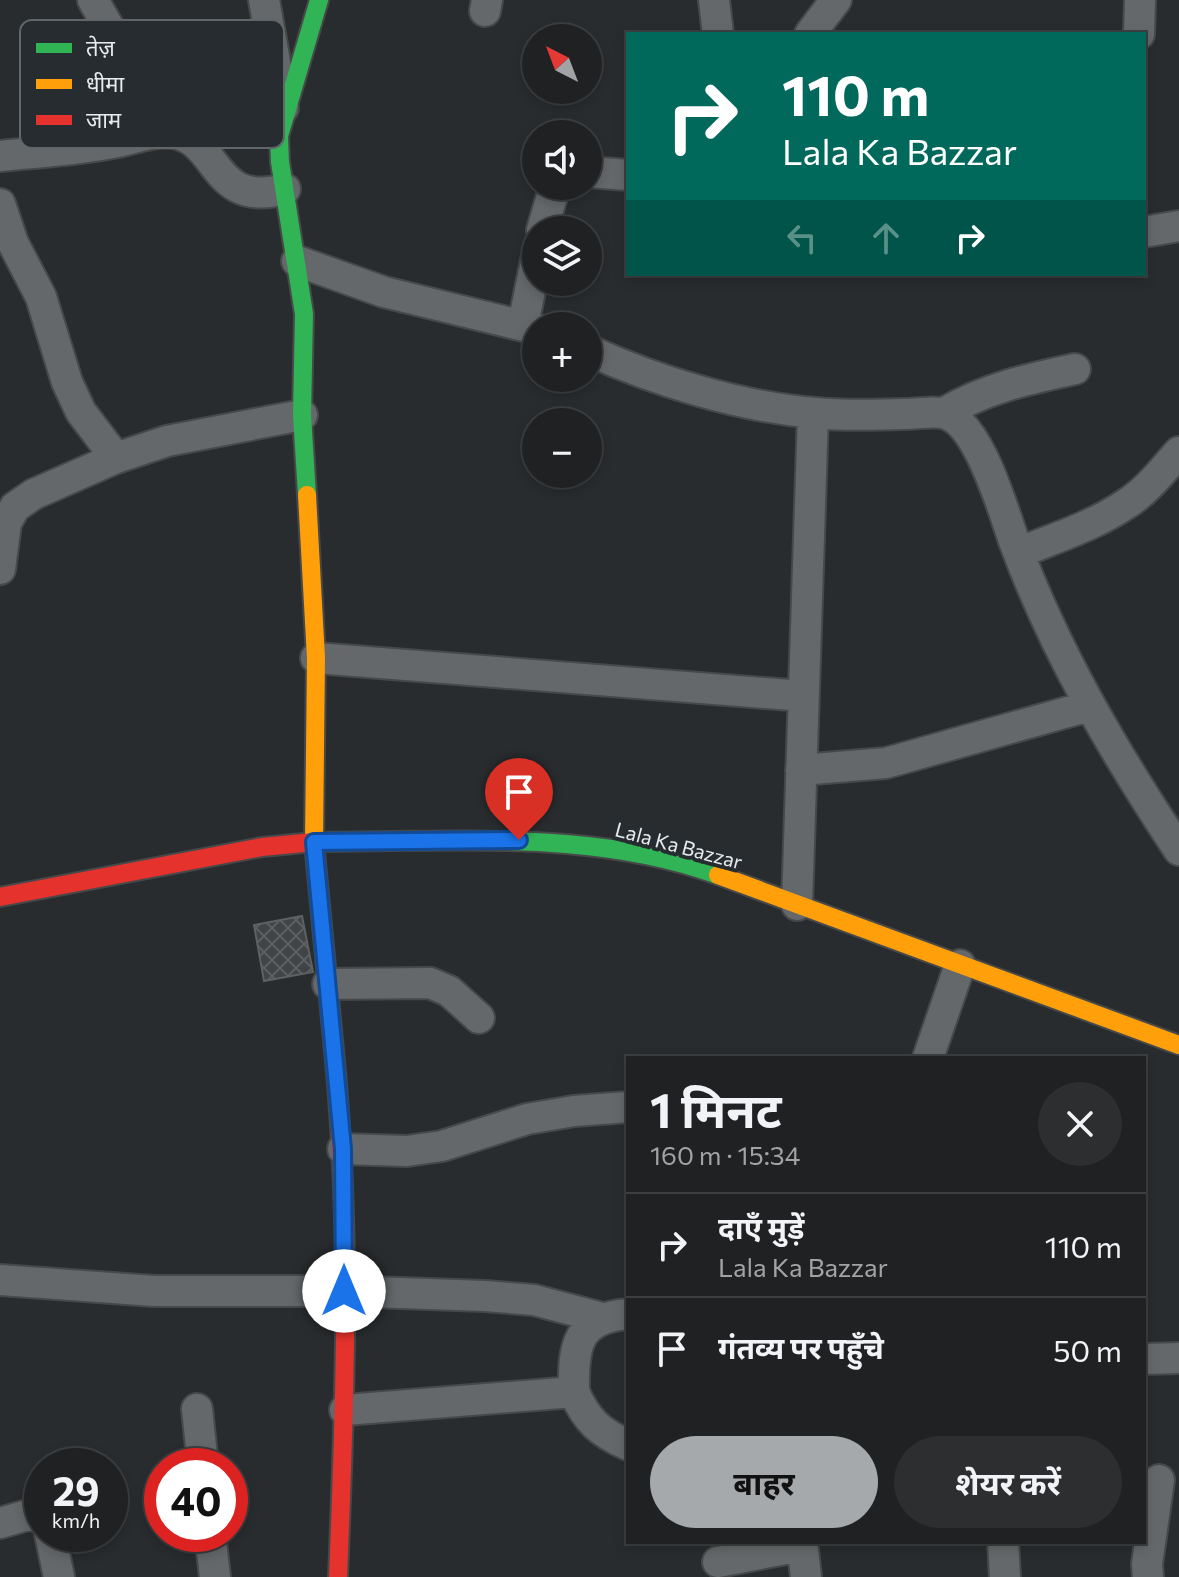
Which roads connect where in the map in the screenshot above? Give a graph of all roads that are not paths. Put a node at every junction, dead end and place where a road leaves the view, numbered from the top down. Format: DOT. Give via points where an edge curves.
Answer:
graph roads {
  1 [pos="93,0"];
  2 [pos="264,0"];
  3 [pos="319,0"];
  4 [pos="714,0"];
  5 [pos="836,0"];
  6 [pos="1140,0"];
  7 [pos="105,20"];
  8 [pos="267,20"];
  9 [pos="718,32"];
  10 [pos="812,32"];
  11 [pos="1139,32"];
  12 [pos="284,116"];
  13 [pos="71,148"];
  14 [pos="198,148"];
  15 [pos="280,148"];
  16 [pos="0,156"];
  17 [pos="602,173"];
  18 [pos="626,175"];
  19 [pos="285,189"];
  20 [pos="0,204"];
  21 [pos="1179,226"];
  22 [pos="1146,232"];
  23 [pos="297,261"];
  24 [pos="522,325"];
  25 [pos="602,356"];
  26 [pos="1075,369"];
  27 [pos="813,413"];
  28 [pos="944,413"];
  29 [pos="302,415"];
  30 [pos="1179,452"];
  31 [pos="116,458"];
  32 [pos="1019,553"];
  33 [pos="0,569"];
  34 [pos="316,658"];
  35 [pos="803,696"];
  36 [pos="1089,706"];
  37 [pos="801,770"];
  38 [pos="314,842"];
  39 [pos="1179,850"];
  40 [pos="0,897"];
  41 [pos="797,905"];
  42 [pos="960,965"];
  43 [pos="328,984"];
  44 [pos="479,1018"];
  45 [pos="1179,1045"];
  46 [pos="929,1056"];
  47 [pos="626,1107"];
  48 [pos="343,1149"];
  49 [pos="0,1280"];
  50 [pos="344,1291"];
  51 [pos="615,1316"];
  52 [pos="1179,1358"];
  53 [pos="1146,1359"];
  54 [pos="574,1392"];
  55 [pos="197,1409"];
  56 [pos="345,1410"];
  57 [pos="626,1444"];
  58 [pos="201,1448"];
  59 [pos="1161,1480"];
  60 [pos="24,1516"];
  61 [pos="0,1523"];
  62 [pos="802,1544"];
  63 [pos="1003,1544"];
  64 [pos="54,1552"];
  65 [pos="212,1552"];
  66 [pos="717,1560"];
  67 [pos="59,1577"];
  68 [pos="215,1577"];
  69 [pos="338,1577"];
  70 [pos="806,1577"];
  71 [pos="1005,1577"];
  72 [pos="1148,1577"];
  1 -- 7 [label="street"];
  2 -- 8 [label="street"];
  3 -- 12 [label="street"];
  4 -- 9 [label="street"];
  5 -- 10 [label="street"];
  6 -- 11 [label="street"];
  13 -- 16 [label="street"];
  14 -- 19 [label="street" via="241,189"];
  15 -- 19 [label="street"];
  17 -- 18 [label="street"];
  19 -- 23 [label="street"];
  20 -- 31 [label="street" via="41,297 67,382 81,412"];
  21 -- 22 [label="street"];
  23 -- 24 [label="street" via="384,292"];
  23 -- 29 [label="street" via="304,314"];
  25 -- 27 [label="street" via="660,380"];
  26 -- 28 [label="street" via="1006,384"];
  27 -- 28 [label="street"];
  27 -- 35 [label="street"];
  28 -- 32 [label="street" via="977,444"];
  29 -- 31 [label="street" via="167,441"];
  29 -- 34 [label="street"];
  30 -- 32 [label="street" via="1128,504"];
  31 -- 33 [label="street" via="15,507 6,523"];
  32 -- 36 [label="street"];
  34 -- 35 [label="street"];
  34 -- 38 [label="street"];
  35 -- 37 [label="street"];
  36 -- 37 [label="street" via="886,763"];
  36 -- 39 [label="street"];
  37 -- 41 [label="street"];
  38 -- 40 [label="street, Lala Ka Bazzar" via="262,847"];
  38 -- 41 [label="street, Lala Ka Bazzar" via="519,840 623,849 703,870"];
  38 -- 43 [label="street"];
  41 -- 42 [label="street, Lala Ka Bazzar"];
  42 -- 45 [label="street, Lala Ka Bazzar"];
  42 -- 46 [label="street"];
  43 -- 44 [label="street" via="430,983 449,991"];
  43 -- 48 [label="street"];
  47 -- 48 [label="street" via="527,1119 442,1146"];
  48 -- 50 [label="street"];
  49 -- 50 [label="street" via="140,1290"];
  50 -- 51 [label="street" via="534,1300"];
  50 -- 56 [label="street"];
  51 -- 54 [label="street" via="585,1329 577,1346"];
  52 -- 53 [label="street"];
  54 -- 56 [label="street"];
  54 -- 57 [label="street" via="584,1414 599,1429"];
  55 -- 58 [label="street"];
  56 -- 69 [label="street"];
  59 -- 72 [label="street"];
  60 -- 61 [label="street"];
  62 -- 66 [label="street"];
  62 -- 70 [label="street"];
  63 -- 71 [label="street"];
  64 -- 67 [label="street"];
  65 -- 68 [label="street"];
}
